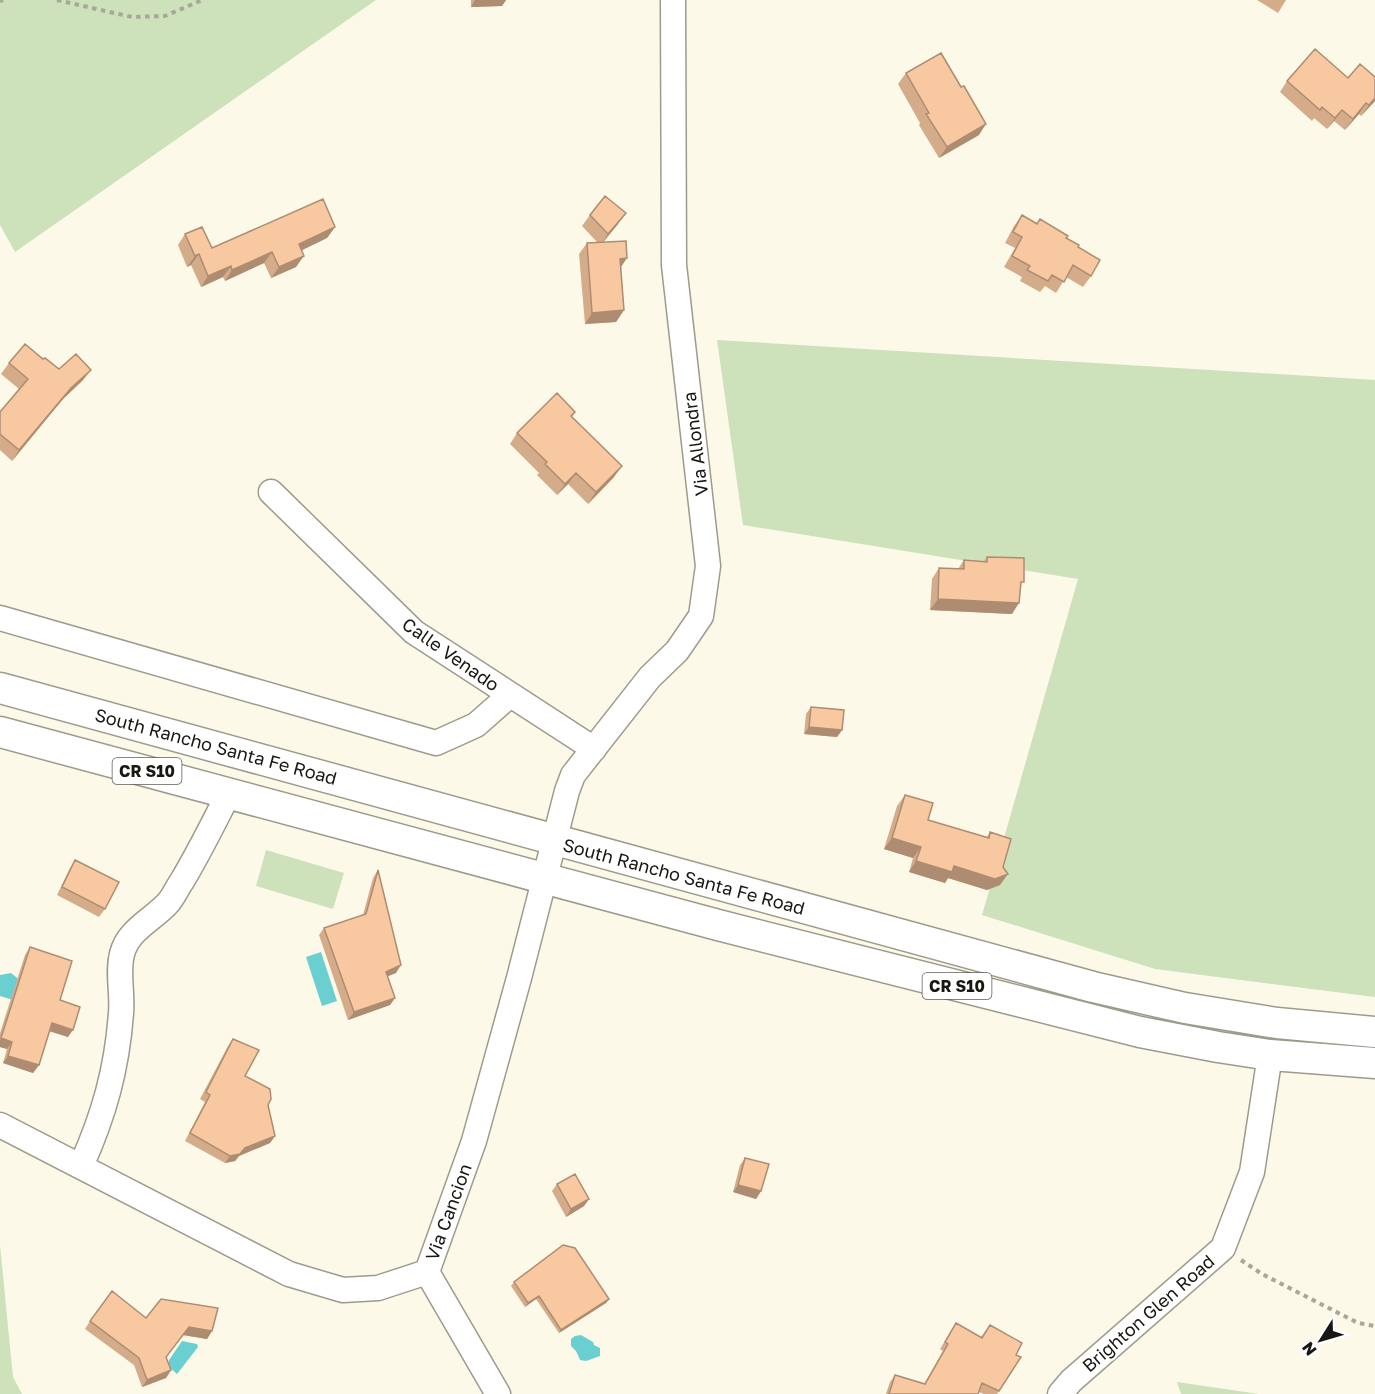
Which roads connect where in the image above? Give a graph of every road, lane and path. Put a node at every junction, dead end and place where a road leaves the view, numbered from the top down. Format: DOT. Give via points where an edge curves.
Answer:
graph roads {
  1 [pos="57,0"];
  2 [pos="202,0"];
  3 [pos="673,0"];
  4 [pos="271,492"];
  5 [pos="0,618"];
  6 [pos="0,688"];
  7 [pos="510,695"];
  8 [pos="0,732"];
  9 [pos="594,749"];
  10 [pos="229,793"];
  11 [pos="555,840"];
  12 [pos="545,878"];
  13 [pos="1375,1032"];
  14 [pos="1270,1055"];
  15 [pos="1375,1063"];
  16 [pos="0,1125"];
  17 [pos="81,1166"];
  18 [pos="1223,1248"];
  19 [pos="426,1272"];
  20 [pos="1375,1326"];
  21 [pos="498,1394"];
  22 [pos="1060,1394"];
  1 -- 2 [label="path" via="132,17 165,16"];
  3 -- 9 [label="street, Via Allondra" via="674,265 708,566 700,616 677,651 650,678"];
  4 -- 7 [label="street, Calle Venado" via="414,632"];
  5 -- 7 [label="street" via="436,743 476,725"];
  6 -- 11 [label="main road, South Rancho Santa Fe Road / CR S10"];
  7 -- 9 [label="street, Calle Venado"];
  8 -- 10 [label="main road, South Rancho Santa Fe Road / CR S10"];
  9 -- 11 [label="street, Via Allondra" via="573,775"];
  10 -- 12 [label="main road, South Rancho Santa Fe Road / CR S10"];
  10 -- 17 [label="street" via="168,903 137,928 122,953 122,1009 114,1072"];
  11 -- 12 [label="street, Via Cancion"];
  11 -- 13 [label="main road, South Rancho Santa Fe Road / CR S10" via="1116,992 1277,1023"];
  12 -- 14 [label="main road, South Rancho Santa Fe Road / CR S10" via="1140,1032"];
  12 -- 19 [label="street, Via Cancion" via="474,1142"];
  14 -- 15 [label="main road, South Rancho Santa Fe Road / CR S10"];
  14 -- 18 [label="street, Brighton Glen Road" via="1252,1172"];
  16 -- 17 [label="street, Via Cancion"];
  17 -- 19 [label="street, Via Cancion" via="289,1274 343,1290 378,1288"];
  18 -- 20 [label="path" via="1262,1274 1358,1323"];
  18 -- 22 [label="street, Brighton Glen Road"];
  19 -- 21 [label="street"];
}
